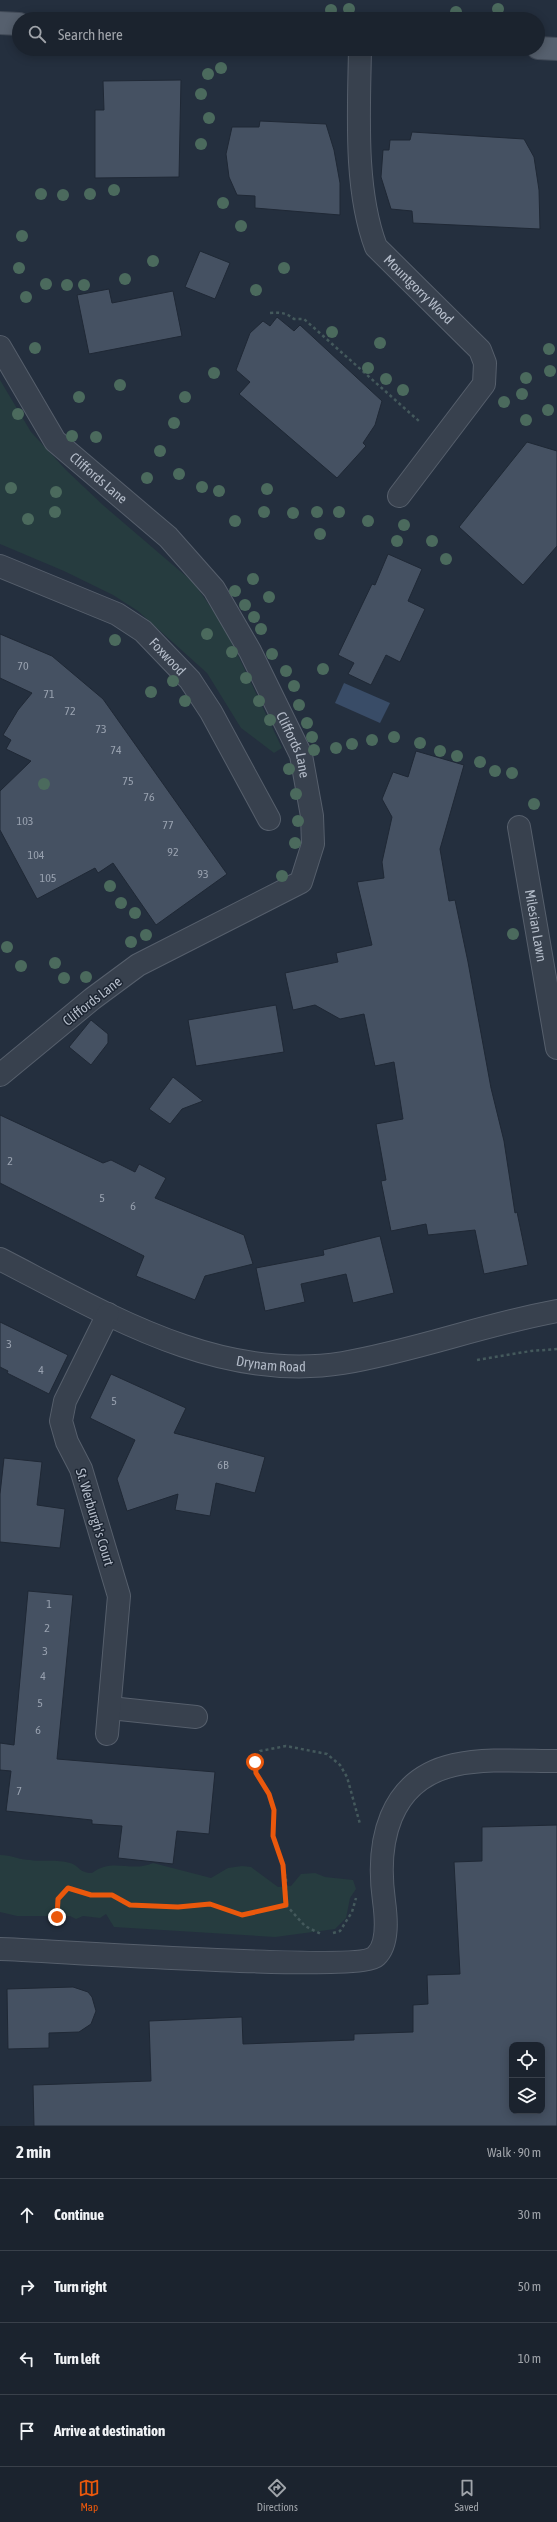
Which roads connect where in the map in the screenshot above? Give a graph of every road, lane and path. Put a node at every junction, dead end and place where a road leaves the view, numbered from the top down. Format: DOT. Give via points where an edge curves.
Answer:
graph roads {
  1 [pos="0,23"];
  2 [pos="12,24"];
  3 [pos="545,48"];
  4 [pos="557,49"];
  5 [pos="360,56"];
  6 [pos="270,313"];
  7 [pos="0,347"];
  8 [pos="441,440"];
  9 [pos="399,496"];
  10 [pos="0,566"];
  11 [pos="269,819"];
  12 [pos="519,827"];
  13 [pos="551,971"];
  14 [pos="557,1048"];
  15 [pos="0,1075"];
  16 [pos="0,1259"];
  17 [pos="557,1311"];
  18 [pos="108,1314"];
  19 [pos="110,1708"];
  20 [pos="196,1718"];
  21 [pos="107,1734"];
  22 [pos="557,1760"];
  23 [pos="361,1829"];
  24 [pos="357,1893"];
  25 [pos="286,1905"];
  26 [pos="329,1934"];
  27 [pos="323,1936"];
  28 [pos="0,1949"];
  29 [pos="63,1951"];
  1 -- 2 [label="main road"];
  3 -- 4 [label="main road"];
  5 -- 8 [label="street, Mountgorry Wood" via="359,106 363,200 367,224 376,246 480,350 485,363 484,384"];
  6 -- 8 [label="path" via="279,312 294,319 304,319"];
  7 -- 15 [label="street, Cliffords Lane" via="55,441 168,537 214,589 250,651 301,755 312,816 313,844 301,882 138,965 92,999"];
  8 -- 9 [label="street, Mountgorry Wood"];
  10 -- 11 [label="street, Foxwood" via="117,614 143,631 190,680 211,712"];
  12 -- 13 [label="street, Milesian Lawn"];
  13 -- 14 [label="street, Milesian Lawn"];
  16 -- 18 [label="street, Drynam Road"];
  17 -- 18 [label="street, Drynam Road" via="343,1363 300,1367 255,1364 215,1357"];
  18 -- 19 [label="street, St. Werburgh's Court" via="66,1402 61,1420 67,1442 82,1468 119,1596"];
  19 -- 20 [label="street"];
  19 -- 21 [label="street, St. Werburgh's Court"];
  22 -- 29 [label="street" via="454,1765 429,1774 411,1787 395,1806 385,1829 382,1874 386,1916 384,1935 376,1957 366,1961 319,1964"];
  23 -- 25 [label="path" via="347,1777 340,1765 327,1754 286,1746 260,1751 255,1762 256,1773 272,1800 273,1836 284,1872"];
  24 -- 26 [label="path" via="352,1912 340,1931"];
  25 -- 27 [label="path" via="305,1926"];
  25 -- 29 [label="path" via="242,1915 210,1904 178,1907 130,1905 112,1895 91,1895 68,1888 58,1899 57,1917"];
  28 -- 29 [label="street"];
}
